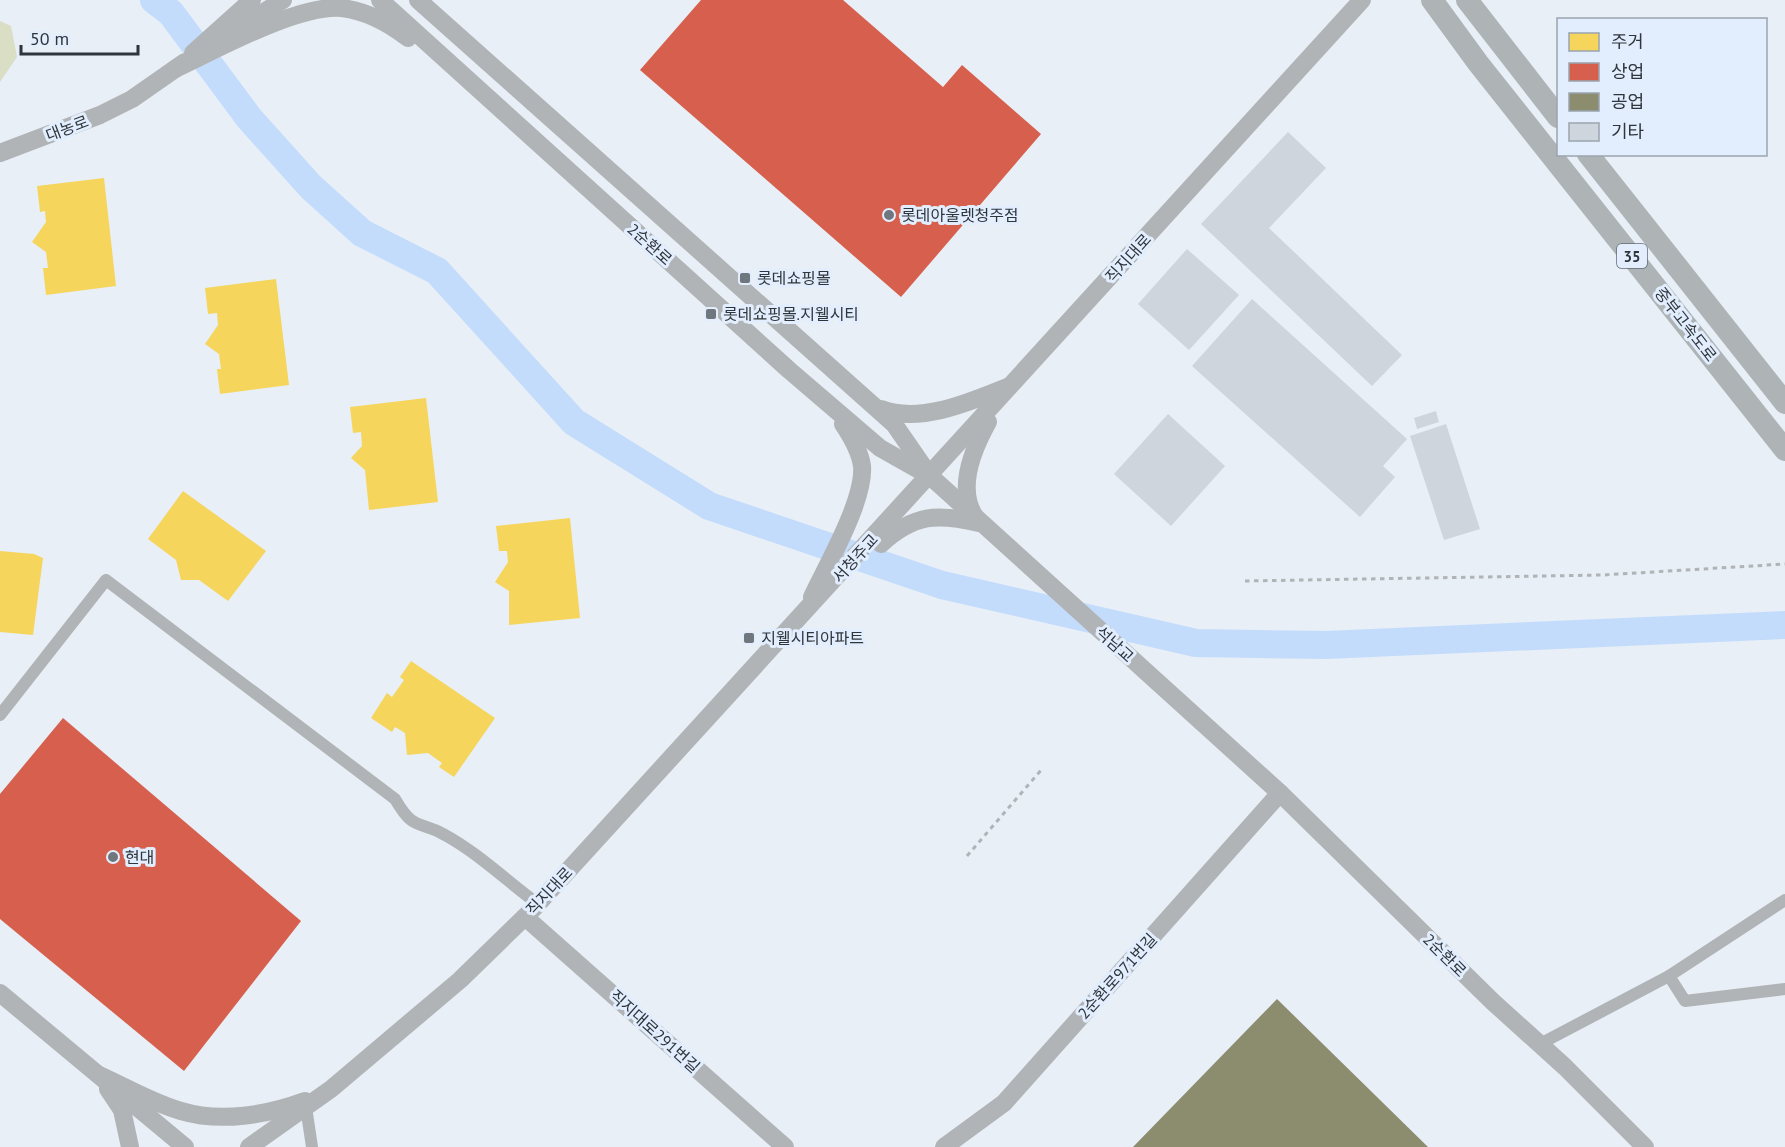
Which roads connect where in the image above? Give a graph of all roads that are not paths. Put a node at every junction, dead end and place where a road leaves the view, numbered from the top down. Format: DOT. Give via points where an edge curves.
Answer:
graph roads {
  1 [pos="283,0"];
  2 [pos="380,0"];
  3 [pos="418,0"];
  4 [pos="433,0"];
  5 [pos="1362,0"];
  6 [pos="1432,0"];
  7 [pos="1467,0"];
  8 [pos="259,10"];
  9 [pos="451,30"];
  10 [pos="175,69"];
  11 [pos="484,96"];
  12 [pos="1557,116"];
  13 [pos="0,153"];
  14 [pos="1590,156"];
  15 [pos="1012,386"];
  16 [pos="1785,403"];
  17 [pos="873,406"];
  18 [pos="834,409"];
  19 [pos="1785,450"];
  20 [pos="930,476"];
  21 [pos="895,523"];
  22 [pos="982,524"];
  23 [pos="814,603"];
  24 [pos="0,714"];
  25 [pos="1245,763"];
  26 [pos="1280,793"];
  27 [pos="1785,900"];
  28 [pos="531,910"];
  29 [pos="1669,976"];
  30 [pos="1785,989"];
  31 [pos="0,993"];
  32 [pos="1540,1044"];
  33 [pos="99,1075"];
  34 [pos="331,1089"];
  35 [pos="306,1107"];
  36 [pos="130,1147"];
  37 [pos="185,1147"];
  38 [pos="249,1147"];
  39 [pos="312,1147"];
  40 [pos="785,1147"];
  41 [pos="944,1147"];
  42 [pos="1645,1147"];
  1 -- 8 [label="street"];
  2 -- 11 [label="street, 2순환로"];
  3 -- 9 [label="street, 2순환로"];
  4 -- 9 [label="street"];
  5 -- 15 [label="street, 직지대로"];
  6 -- 19 [label="highway, 중부고속도로 / 35"];
  7 -- 12 [label="highway"];
  8 -- 10 [label="street"];
  8 -- 10 [label="street"];
  8 -- 11 [label="street" via="342,8 368,15 400,32"];
  9 -- 17 [label="street, 2순환로"];
  10 -- 13 [label="street, 대농로" via="132,99 100,115"];
  11 -- 18 [label="street, 2순환로"];
  14 -- 16 [label="highway, 중부고속도로 / 35"];
  15 -- 17 [label="street" via="974,401 902,415"];
  15 -- 20 [label="street, 직지대로"];
  15 -- 22 [label="street" via="982,432 969,472 966,497"];
  17 -- 20 [label="street, 2순환로" via="894,424"];
  18 -- 20 [label="street, 2순환로" via="880,448"];
  18 -- 23 [label="street" via="854,441 862,466 860,493 825,568"];
  20 -- 21 [label="street, 직지대로"];
  20 -- 22 [label="street, 2순환로"];
  21 -- 22 [label="street" via="928,517 960,518"];
  21 -- 23 [label="street, 서청주교"];
  22 -- 25 [label="street, 석남교"];
  23 -- 28 [label="street, 직지대로"];
  24 -- 28 [label="street" via="106,580 395,799 418,826 445,835"];
  25 -- 26 [label="street, 2순환로"];
  26 -- 32 [label="street, 2순환로"];
  26 -- 41 [label="street, 2순환로971번길" via="1004,1103"];
  27 -- 29 [label="street"];
  28 -- 34 [label="street, 직지대로" via="460,981"];
  28 -- 40 [label="street, 직지대로291번길"];
  29 -- 30 [label="street" via="1685,1000"];
  29 -- 32 [label="street"];
  31 -- 33 [label="street"];
  32 -- 42 [label="street, 2순환로"];
  33 -- 34 [label="street" via="183,1112 223,1117 260,1114"];
  33 -- 36 [label="street" via="122,1110"];
  33 -- 37 [label="street"];
  34 -- 35 [label="street, 직지대로"];
  35 -- 38 [label="street, 직지대로"];
  35 -- 39 [label="street"];
}
